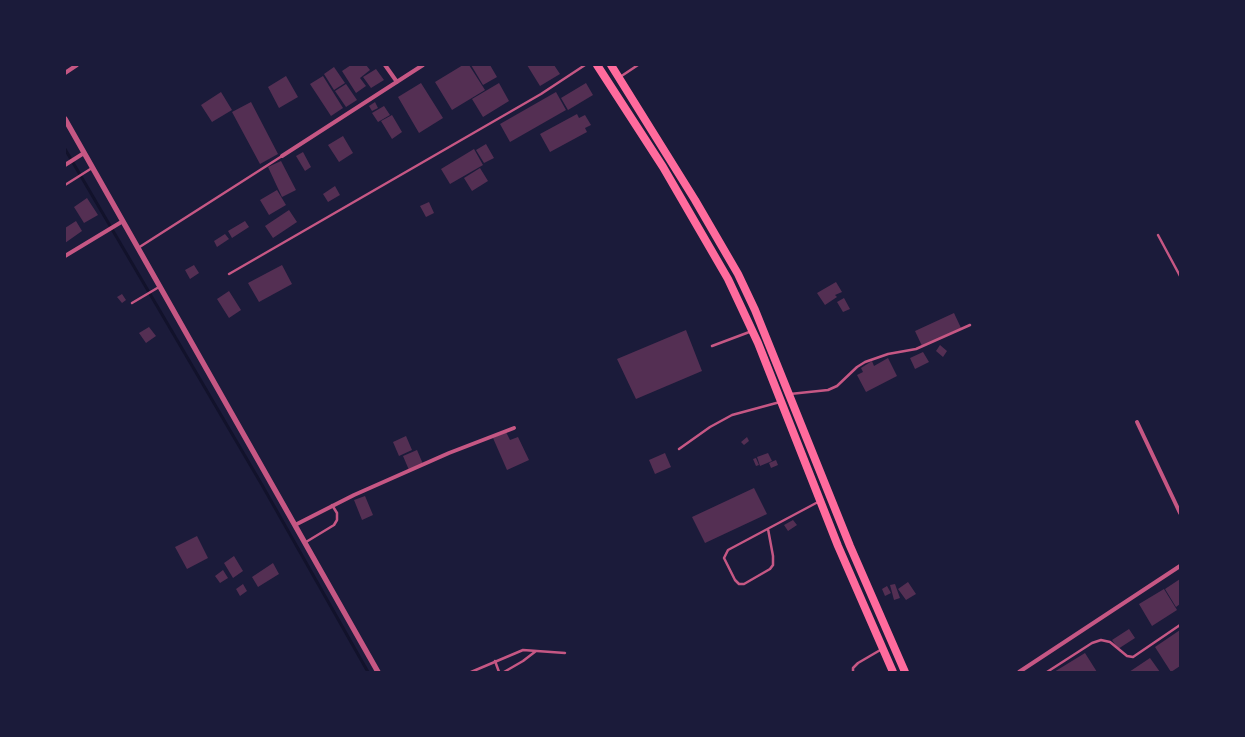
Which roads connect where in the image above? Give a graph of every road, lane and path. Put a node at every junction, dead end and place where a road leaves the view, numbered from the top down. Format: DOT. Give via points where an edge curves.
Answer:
graph roads {
  1 [pos="77,65"];
  2 [pos="385,65"];
  3 [pos="423,65"];
  4 [pos="585,65"];
  5 [pos="597,65"];
  6 [pos="611,65"];
  7 [pos="638,65"];
  8 [pos="65,73"];
  9 [pos="619,77"];
  10 [pos="396,82"];
  11 [pos="65,120"];
  12 [pos="84,153"];
  13 [pos="282,156"];
  14 [pos="66,164"];
  15 [pos="92,167"];
  16 [pos="65,185"];
  17 [pos="120,222"];
  18 [pos="1158,235"];
  19 [pos="138,248"];
  20 [pos="65,256"];
  21 [pos="229,274"];
  22 [pos="1180,276"];
  23 [pos="159,286"];
  24 [pos="132,303"];
  25 [pos="970,325"];
  26 [pos="752,331"];
  27 [pos="712,346"];
  28 [pos="790,394"];
  29 [pos="782,401"];
  30 [pos="1137,422"];
  31 [pos="514,428"];
  32 [pos="679,449"];
  33 [pos="820,500"];
  34 [pos="332,505"];
  35 [pos="1180,513"];
  36 [pos="295,525"];
  37 [pos="768,529"];
  38 [pos="305,542"];
  39 [pos="1180,566"];
  40 [pos="1180,625"];
  41 [pos="882,648"];
  42 [pos="536,651"];
  43 [pos="565,653"];
  44 [pos="495,661"];
  45 [pos="378,672"];
  46 [pos="471,672"];
  47 [pos="499,672"];
  48 [pos="504,672"];
  49 [pos="853,672"];
  50 [pos="893,672"];
  51 [pos="905,672"];
  52 [pos="1019,672"];
  53 [pos="1047,672"];
  1 -- 8 [label="street"];
  2 -- 10 [label="street"];
  3 -- 10 [label="street"];
  4 -- 21 [label="lane" via="541,94"];
  5 -- 26 [label="highway" via="713,253"];
  6 -- 9 [label="highway"];
  7 -- 9 [label="lane"];
  9 -- 28 [label="highway" via="738,274"];
  10 -- 13 [label="street"];
  11 -- 12 [label="street"];
  12 -- 14 [label="street"];
  12 -- 15 [label="street"];
  13 -- 19 [label="lane"];
  15 -- 16 [label="lane"];
  15 -- 17 [label="street"];
  17 -- 19 [label="street"];
  17 -- 20 [label="street"];
  18 -- 22 [label="lane"];
  19 -- 23 [label="street"];
  23 -- 24 [label="lane"];
  23 -- 36 [label="street"];
  25 -- 28 [label="lane" via="916,349 888,354 865,362 837,386 828,390"];
  26 -- 27 [label="lane"];
  26 -- 29 [label="highway"];
  28 -- 51 [label="highway" via="850,546"];
  29 -- 32 [label="lane" via="732,416 710,427"];
  29 -- 33 [label="highway"];
  30 -- 35 [label="street"];
  31 -- 34 [label="street" via="449,453"];
  33 -- 37 [label="lane"];
  33 -- 41 [label="highway"];
  34 -- 36 [label="street"];
  34 -- 38 [label="lane" via="337,513 334,525"];
  36 -- 38 [label="street"];
  37 -- 37 [label="lane" via="773,556 770,569 744,584 739,584 724,554"];
  38 -- 45 [label="street"];
  39 -- 52 [label="street"];
  40 -- 53 [label="lane" via="1133,657 1127,656 1110,642 1101,640 1092,643"];
  41 -- 49 [label="lane" via="858,663"];
  41 -- 50 [label="highway"];
  42 -- 43 [label="lane"];
  42 -- 44 [label="lane" via="523,650"];
  42 -- 48 [label="lane"];
  44 -- 46 [label="lane"];
  44 -- 47 [label="lane"];
}
